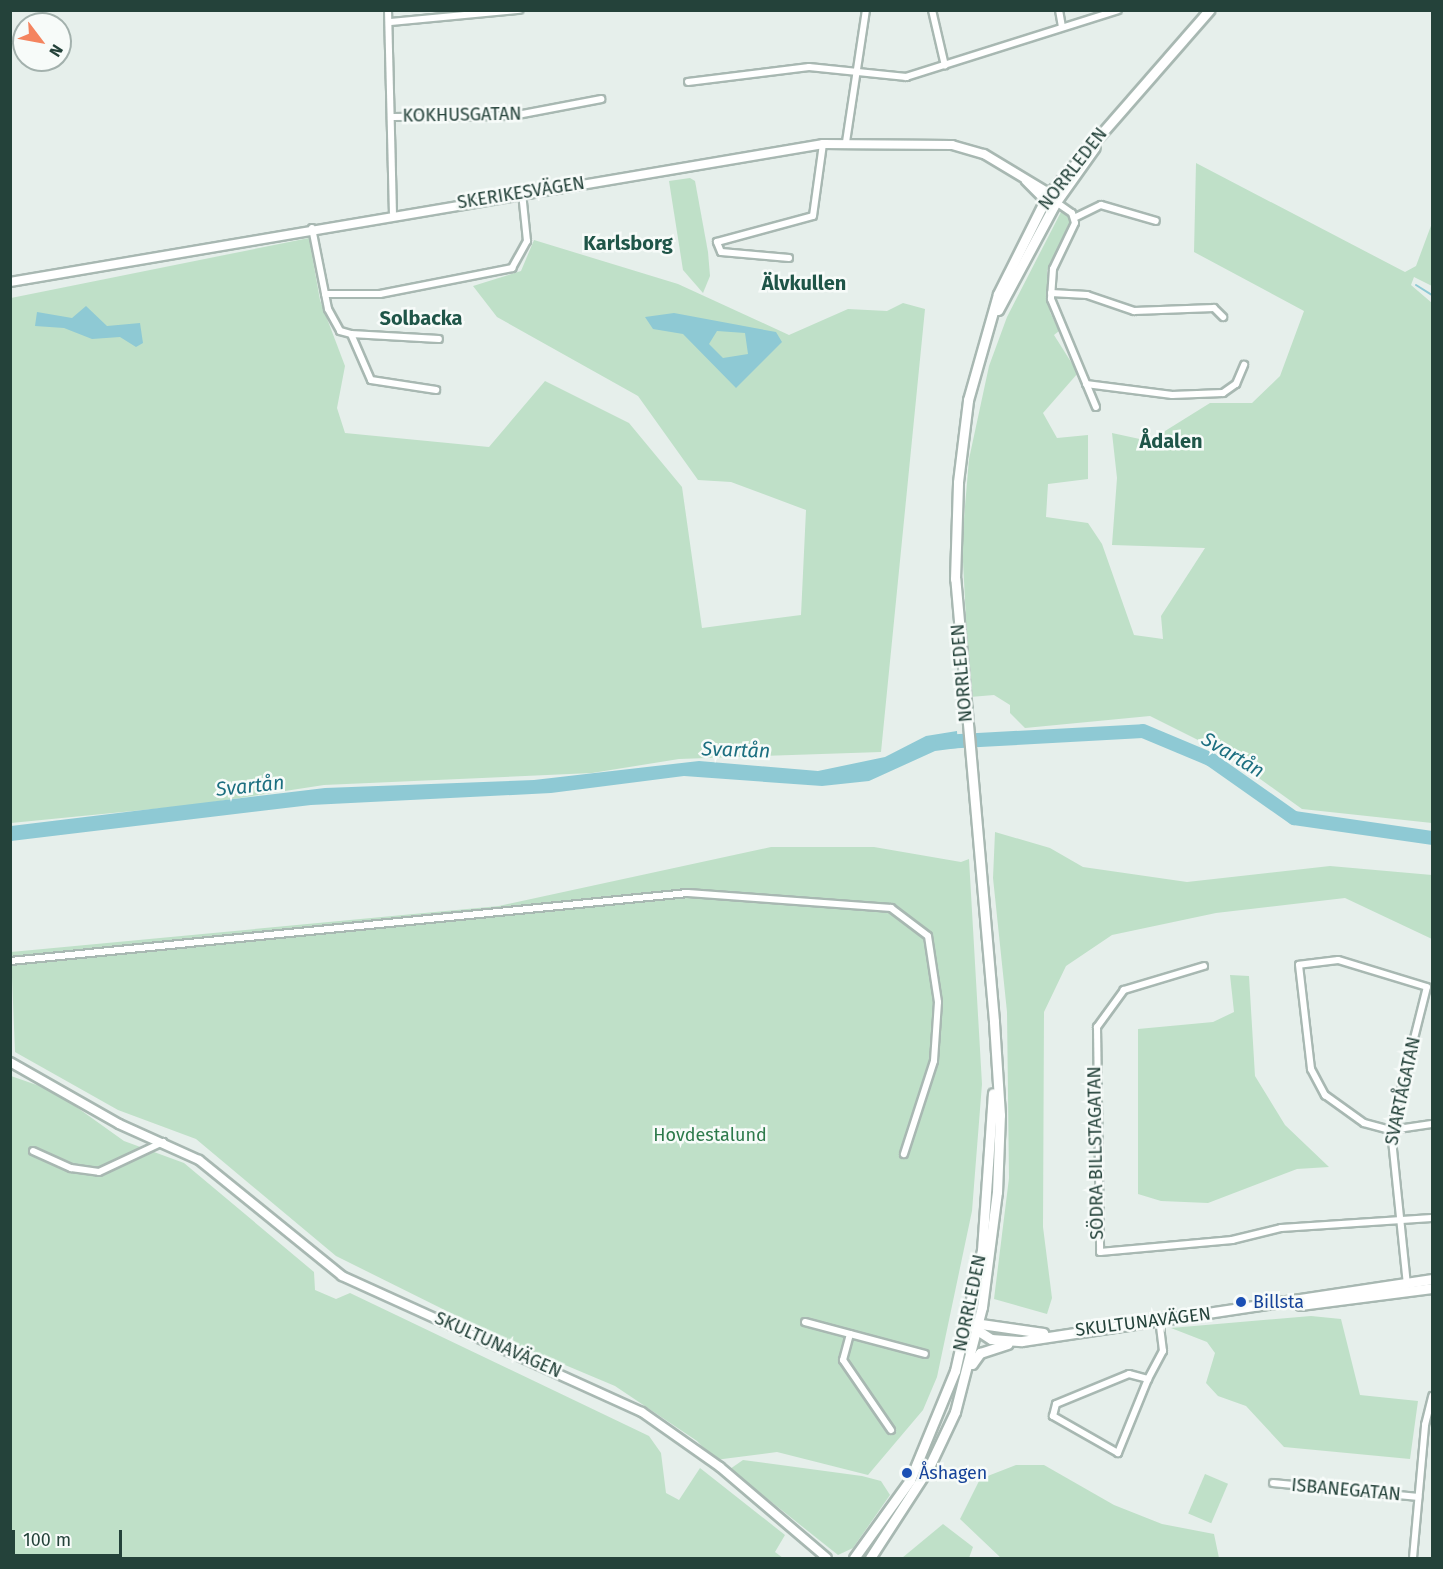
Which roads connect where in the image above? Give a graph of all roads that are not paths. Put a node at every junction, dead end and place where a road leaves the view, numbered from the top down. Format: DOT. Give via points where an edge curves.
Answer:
graph roads {
  1 [pos="388,10"];
  2 [pos="519,10"];
  3 [pos="866,10"];
  4 [pos="932,10"];
  5 [pos="1059,10"];
  6 [pos="1118,10"];
  7 [pos="1209,10"];
  8 [pos="391,22"];
  9 [pos="1062,27"];
  10 [pos="945,66"];
  11 [pos="856,71"];
  12 [pos="688,82"];
  13 [pos="601,99"];
  14 [pos="1118,113"];
  15 [pos="392,117"];
  16 [pos="846,142"];
  17 [pos="823,144"];
  18 [pos="1026,181"];
  19 [pos="522,193"];
  20 [pos="1050,193"];
  21 [pos="1044,201"];
  22 [pos="1056,203"];
  23 [pos="393,213"];
  24 [pos="1074,218"];
  25 [pos="1156,221"];
  26 [pos="312,227"];
  27 [pos="789,258"];
  28 [pos="10,282"];
  29 [pos="1051,293"];
  30 [pos="326,294"];
  31 [pos="1223,317"];
  32 [pos="988,327"];
  33 [pos="351,334"];
  34 [pos="439,339"];
  35 [pos="1244,365"];
  36 [pos="1086,384"];
  37 [pos="436,390"];
  38 [pos="1096,407"];
  39 [pos="10,961"];
  40 [pos="1204,966"];
  41 [pos="994,1021"];
  42 [pos="10,1062"];
  43 [pos="1432,1124"];
  44 [pos="1391,1130"];
  45 [pos="163,1142"];
  46 [pos="33,1151"];
  47 [pos="904,1154"];
  48 [pos="1432,1218"];
  49 [pos="1399,1221"];
  50 [pos="1432,1279"];
  51 [pos="1407,1286"];
  52 [pos="1432,1288"];
  53 [pos="981,1313"];
  54 [pos="1159,1319"];
  55 [pos="805,1322"];
  56 [pos="975,1326"];
  57 [pos="992,1327"];
  58 [pos="850,1334"];
  59 [pos="1054,1334"];
  60 [pos="1022,1341"];
  61 [pos="925,1354"];
  62 [pos="968,1370"];
  63 [pos="1148,1379"];
  64 [pos="1432,1396"];
  65 [pos="891,1430"];
  66 [pos="1273,1484"];
  67 [pos="1418,1497"];
  68 [pos="827,1558"];
  69 [pos="854,1558"];
  70 [pos="870,1558"];
  71 [pos="1413,1558"];
  1 -- 8 [label="street"];
  2 -- 8 [label="street"];
  3 -- 11 [label="street"];
  4 -- 10 [label="street"];
  5 -- 9 [label="street"];
  6 -- 9 [label="street"];
  7 -- 14 [label="main road, NORRLEDEN"];
  8 -- 15 [label="street"];
  9 -- 10 [label="street"];
  10 -- 11 [label="street" via="897,78"];
  11 -- 12 [label="street" via="784,67"];
  11 -- 16 [label="street"];
  13 -- 15 [label="street, KOKHUSGATAN" via="512,116"];
  14 -- 20 [label="main road, NORRLEDEN"];
  14 -- 22 [label="main road, NORRLEDEN"];
  15 -- 23 [label="street"];
  16 -- 17 [label="street, SKERIKESVÄGEN"];
  16 -- 18 [label="street, SKERIKESVÄGEN" via="952,146 984,154"];
  17 -- 19 [label="street, SKERIKESVÄGEN"];
  17 -- 27 [label="street" via="813,216 717,242 721,252"];
  18 -- 20 [label="street, SKERIKESVÄGEN"];
  18 -- 21 [label="street, SKERIKESVÄGEN"];
  19 -- 23 [label="street, SKERIKESVÄGEN"];
  19 -- 30 [label="street" via="528,241 512,268 380,294"];
  20 -- 21 [label="main road, NORRLEDEN"];
  20 -- 22 [label="street, SKERIKESVÄGEN"];
  21 -- 22 [label="street, SKERIKESVÄGEN"];
  21 -- 32 [label="main road, NORRLEDEN" via="1004,278"];
  22 -- 24 [label="street"];
  22 -- 32 [label="main road, NORRLEDEN"];
  23 -- 26 [label="street, SKERIKESVÄGEN"];
  24 -- 25 [label="street" via="1101,205"];
  24 -- 29 [label="street" via="1072,233 1053,269"];
  26 -- 28 [label="street, SKERIKESVÄGEN"];
  26 -- 30 [label="street"];
  29 -- 31 [label="street" via="1087,295 1134,311 1215,308"];
  29 -- 36 [label="street"];
  30 -- 33 [label="street" via="340,331"];
  32 -- 41 [label="main road, NORRLEDEN" via="968,400 958,482 958,638"];
  33 -- 34 [label="street"];
  33 -- 37 [label="street" via="376,383"];
  35 -- 36 [label="street" via="1236,384 1223,393 1172,395"];
  36 -- 38 [label="street"];
  39 -- 47 [label="street" via="688,893 891,908 927,936 938,1002 934,1061"];
  40 -- 49 [label="street, SÖDRA BILLSTAGATAN" via="1124,990 1097,1027 1097,1248 1106,1253 1232,1240 1281,1228"];
  41 -- 53 [label="main road, NORRLEDEN" via="999,1156"];
  41 -- 56 [label="main road, NORRLEDEN" via="987,1201"];
  42 -- 45 [label="street, SKULTUNAVÄGEN" via="119,1124"];
  43 -- 44 [label="street"];
  44 -- 44 [label="street, SVARTÅGATAN" via="1349,1116 1316,1081 1300,965 1338,960 1427,987"];
  44 -- 49 [label="street, SVARTÅGATAN"];
  45 -- 46 [label="street" via="99,1172 71,1168"];
  45 -- 68 [label="street, SKULTUNAVÄGEN" via="211,1168 342,1276 642,1412 720,1467"];
  48 -- 49 [label="street"];
  49 -- 51 [label="street, SVARTÅGATAN"];
  50 -- 51 [label="main road, SKULTUNAVÄGEN"];
  51 -- 52 [label="main road, SKULTUNAVÄGEN"];
  51 -- 54 [label="main road, SKULTUNAVÄGEN"];
  53 -- 56 [label="main road, NORRLEDEN"];
  53 -- 57 [label="main road"];
  54 -- 59 [label="main road, SKULTUNAVÄGEN"];
  54 -- 63 [label="street" via="1163,1351"];
  55 -- 58 [label="street"];
  56 -- 57 [label="main road, SKULTUNAVÄGEN"];
  56 -- 60 [label="main road, SKULTUNAVÄGEN" via="991,1339"];
  56 -- 62 [label="main road, NORRLEDEN"];
  56 -- 69 [label="main road, NORRLEDEN" via="920,1460 900,1498"];
  57 -- 59 [label="main road, SKULTUNAVÄGEN"];
  58 -- 61 [label="street"];
  58 -- 65 [label="street" via="843,1360"];
  59 -- 60 [label="main road, SKULTUNAVÄGEN"];
  60 -- 62 [label="main road" via="987,1348"];
  62 -- 70 [label="main road, NORRLEDEN" via="944,1439"];
  63 -- 63 [label="street" via="1129,1374 1056,1404 1053,1414 1118,1453"];
  64 -- 67 [label="street"];
  66 -- 67 [label="street, ISBANEGATAN"];
  67 -- 71 [label="street"];
}
